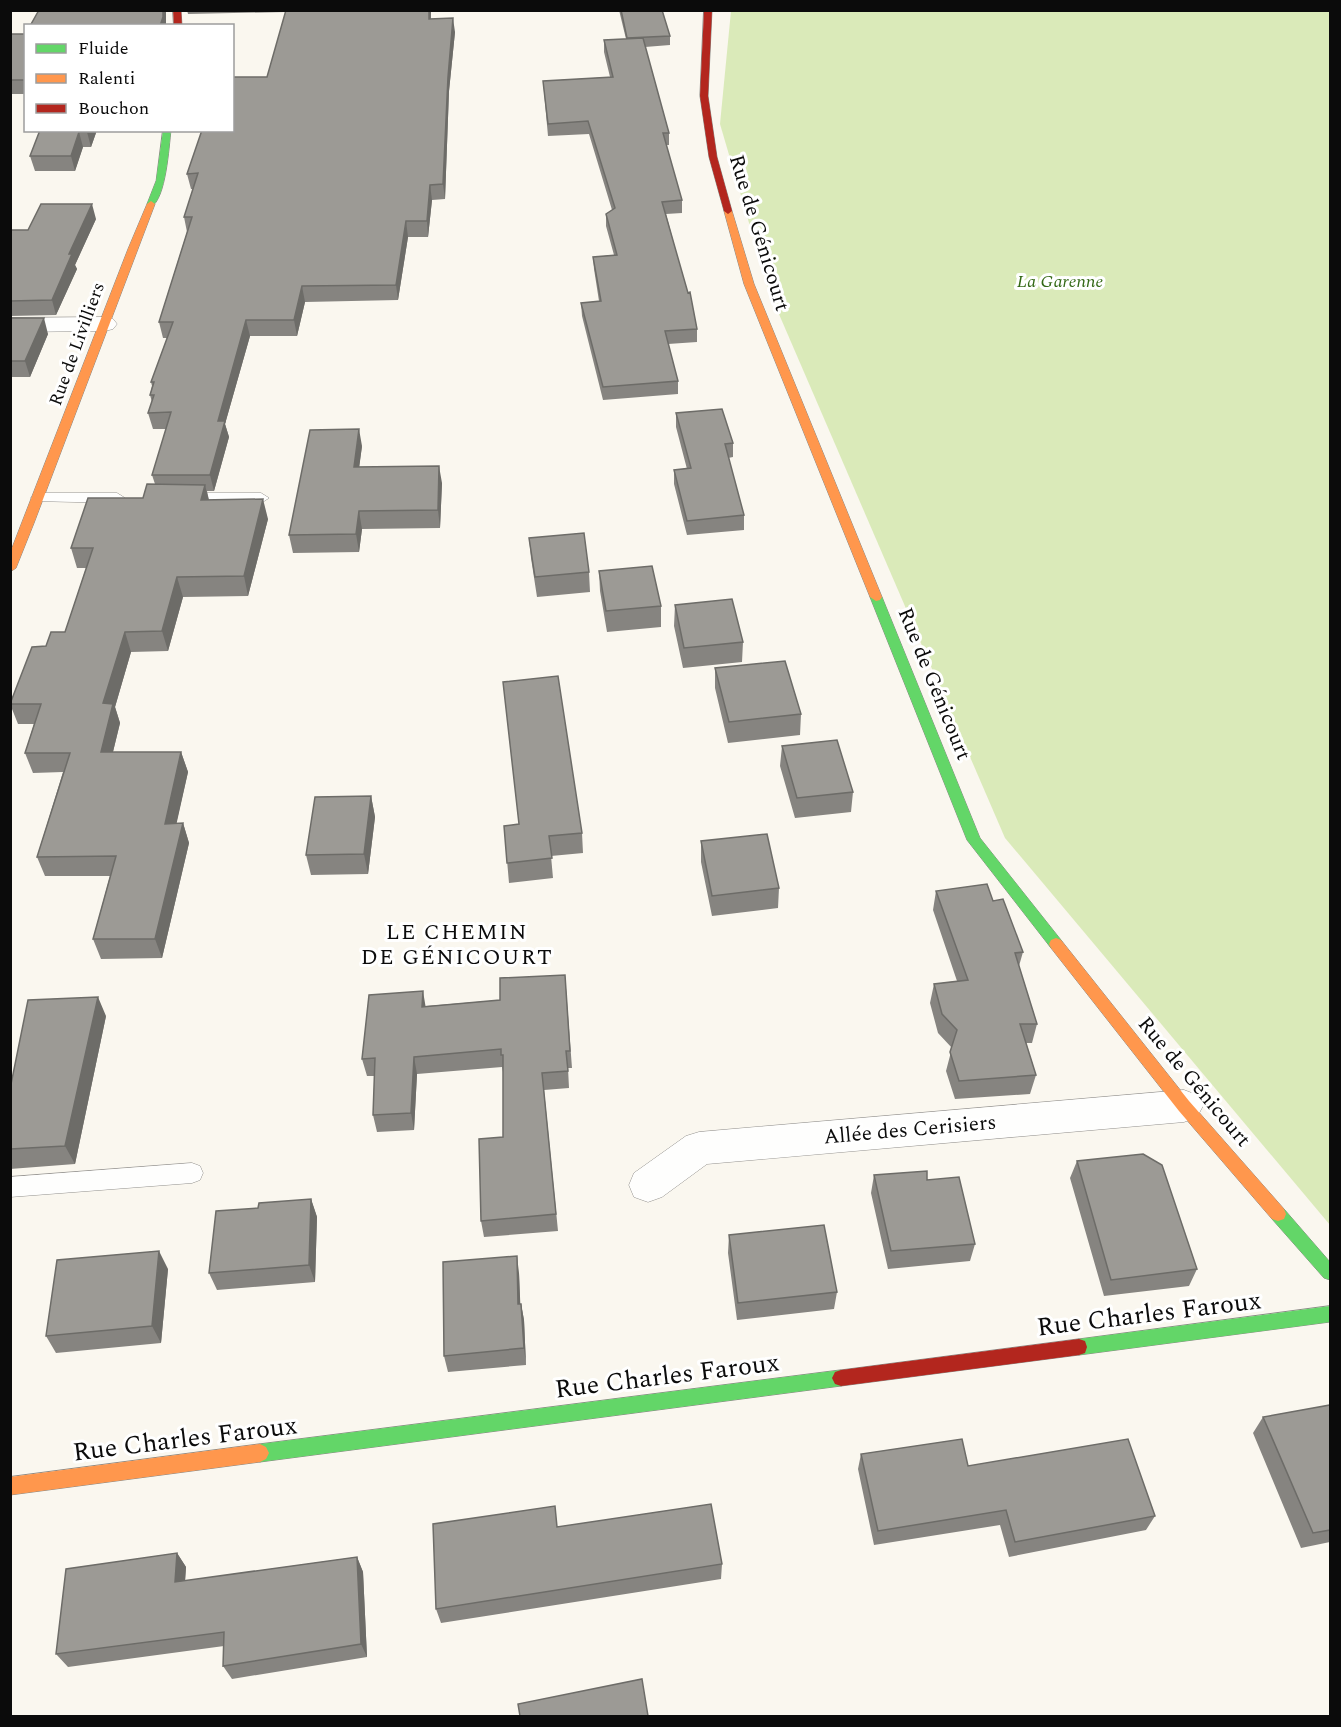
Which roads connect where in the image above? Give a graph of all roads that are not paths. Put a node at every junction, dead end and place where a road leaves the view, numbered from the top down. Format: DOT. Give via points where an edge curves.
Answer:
graph roads {
  1 [pos="708,10"];
  2 [pos="167,132"];
  3 [pos="10,324"];
  4 [pos="105,324"];
  5 [pos="39,498"];
  6 [pos="132,498"];
  7 [pos="167,498"];
  8 [pos="261,498"];
  9 [pos="10,568"];
  10 [pos="1184,1106"];
  11 [pos="192,1173"];
  12 [pos="648,1185"];
  13 [pos="10,1186"];
  14 [pos="1330,1273"];
  15 [pos="1330,1314"];
  16 [pos="10,1486"];
  1 -- 10 [label="street, Rue de Génicourt" via="704,96 713,157 749,284 974,840"];
  2 -- 4 [label="street, Rue de Livilliers" via="160,181"];
  3 -- 4 [label="street"];
  4 -- 5 [label="street, Rue de Livilliers"];
  5 -- 6 [label="lane"];
  5 -- 9 [label="street, Rue de Livilliers"];
  7 -- 8 [label="lane"];
  10 -- 12 [label="street, Allée des Cerisiers" via="699,1148"];
  10 -- 14 [label="street, Rue de Génicourt"];
  11 -- 13 [label="lane"];
  15 -- 16 [label="street, Rue Charles Faroux"];
}
